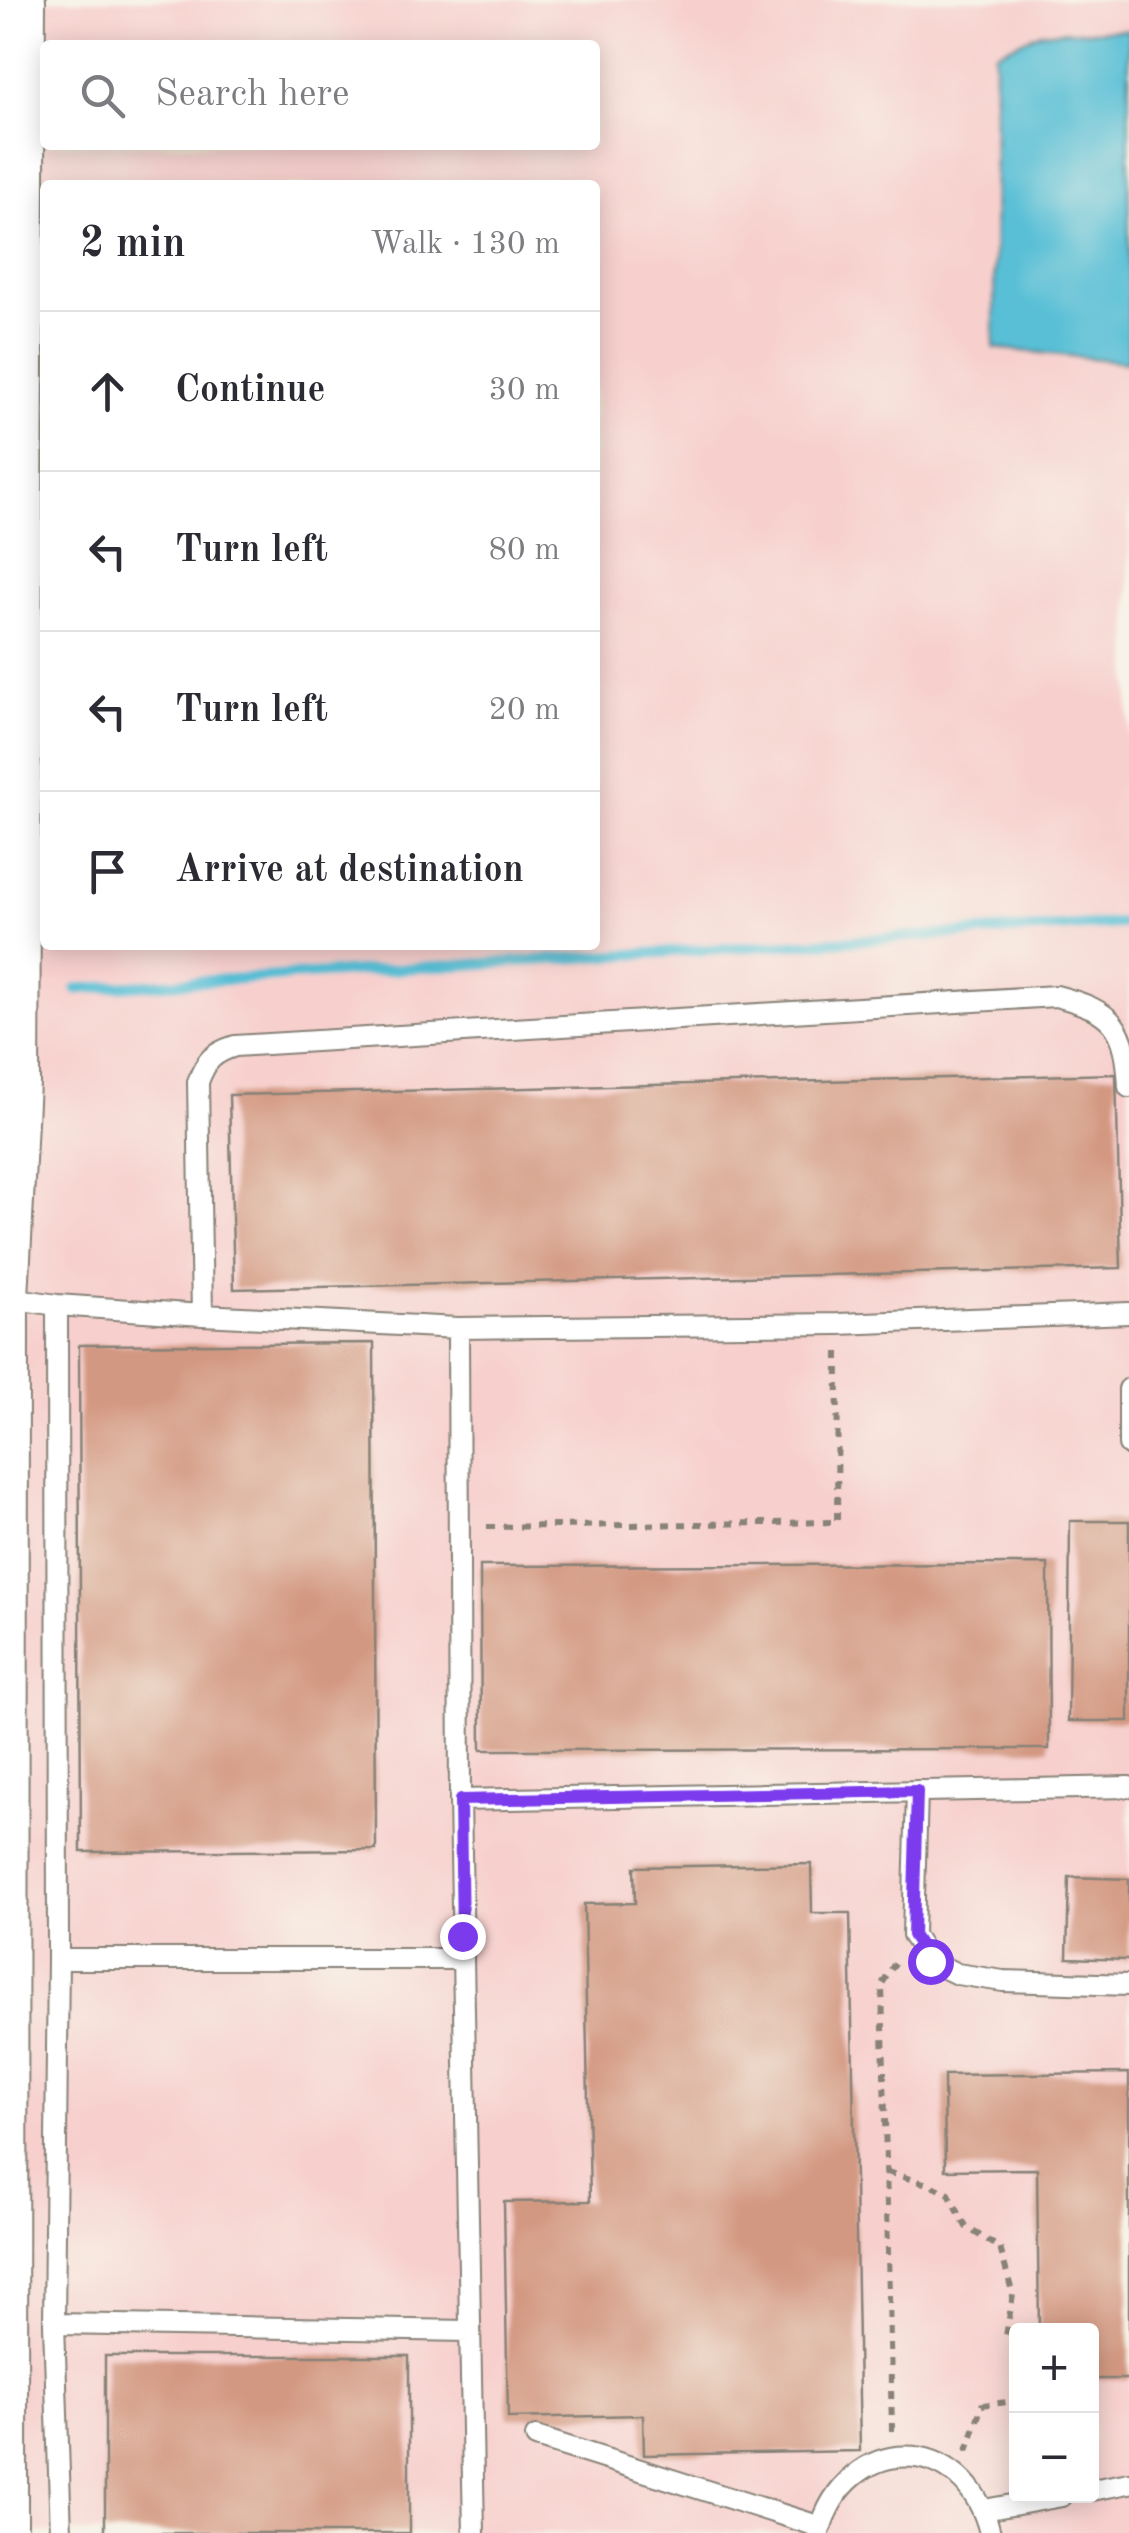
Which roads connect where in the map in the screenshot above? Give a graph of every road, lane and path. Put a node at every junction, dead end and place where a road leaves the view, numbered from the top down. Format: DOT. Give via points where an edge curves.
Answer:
graph roads {
  1 [pos="20,0"];
  2 [pos="10,77"];
  3 [pos="1128,1048"];
  4 [pos="1129,1087"];
  5 [pos="3,1297"];
  6 [pos="56,1304"];
  7 [pos="202,1314"];
  8 [pos="1129,1314"];
  9 [pos="838,1324"];
  10 [pos="458,1328"];
  11 [pos="1129,1390"];
  12 [pos="1129,1445"];
  13 [pos="459,1528"];
  14 [pos="1129,1787"];
  15 [pos="917,1791"];
  16 [pos="460,1800"];
  17 [pos="913,1935"];
  18 [pos="58,1959"];
  19 [pos="463,1959"];
  20 [pos="1129,1986"];
  21 [pos="886,2172"];
  22 [pos="54,2324"];
  23 [pos="470,2332"];
  24 [pos="1009,2339"];
  25 [pos="1009,2402"];
  26 [pos="536,2437"];
  27 [pos="893,2457"];
  28 [pos="959,2477"];
  29 [pos="1129,2483"];
  30 [pos="1099,2489"];
  31 [pos="1023,2503"];
  32 [pos="984,2510"];
  33 [pos="820,2530"];
  34 [pos="2,2533"];
  35 [pos="61,2533"];
  36 [pos="474,2533"];
  37 [pos="990,2533"];
  1 -- 2 [label="street"];
  2 -- 5 [label="street" via="14,1082"];
  3 -- 4 [label="lane"];
  3 -- 7 [label="lane" via="1112,1022 1090,1005 1056,996 235,1046 215,1052 198,1082"];
  5 -- 6 [label="lane"];
  5 -- 34 [label="street"];
  6 -- 7 [label="lane"];
  6 -- 18 [label="lane"];
  7 -- 10 [label="lane"];
  8 -- 9 [label="lane"];
  9 -- 10 [label="lane"];
  9 -- 13 [label="path" via="838,1522"];
  10 -- 13 [label="lane"];
  11 -- 12 [label="lane"];
  13 -- 16 [label="lane"];
  14 -- 15 [label="lane"];
  15 -- 16 [label="lane"];
  15 -- 17 [label="lane"];
  16 -- 19 [label="lane"];
  17 -- 20 [label="lane" via="930,1961 957,1974"];
  17 -- 21 [label="path" via="882,1984"];
  18 -- 19 [label="lane"];
  18 -- 22 [label="lane"];
  19 -- 23 [label="lane"];
  21 -- 24 [label="path" via="949,2194 966,2227 1000,2248 1013,2295"];
  21 -- 27 [label="path"];
  22 -- 23 [label="lane"];
  22 -- 35 [label="lane"];
  23 -- 36 [label="lane"];
  25 -- 28 [label="path" via="982,2405"];
  26 -- 33 [label="lane"];
  27 -- 28 [label="lane" via="921,2458"];
  27 -- 33 [label="lane" via="865,2466 842,2484"];
  28 -- 32 [label="lane"];
  29 -- 30 [label="lane"];
  31 -- 32 [label="lane"];
  32 -- 37 [label="lane"];
}
